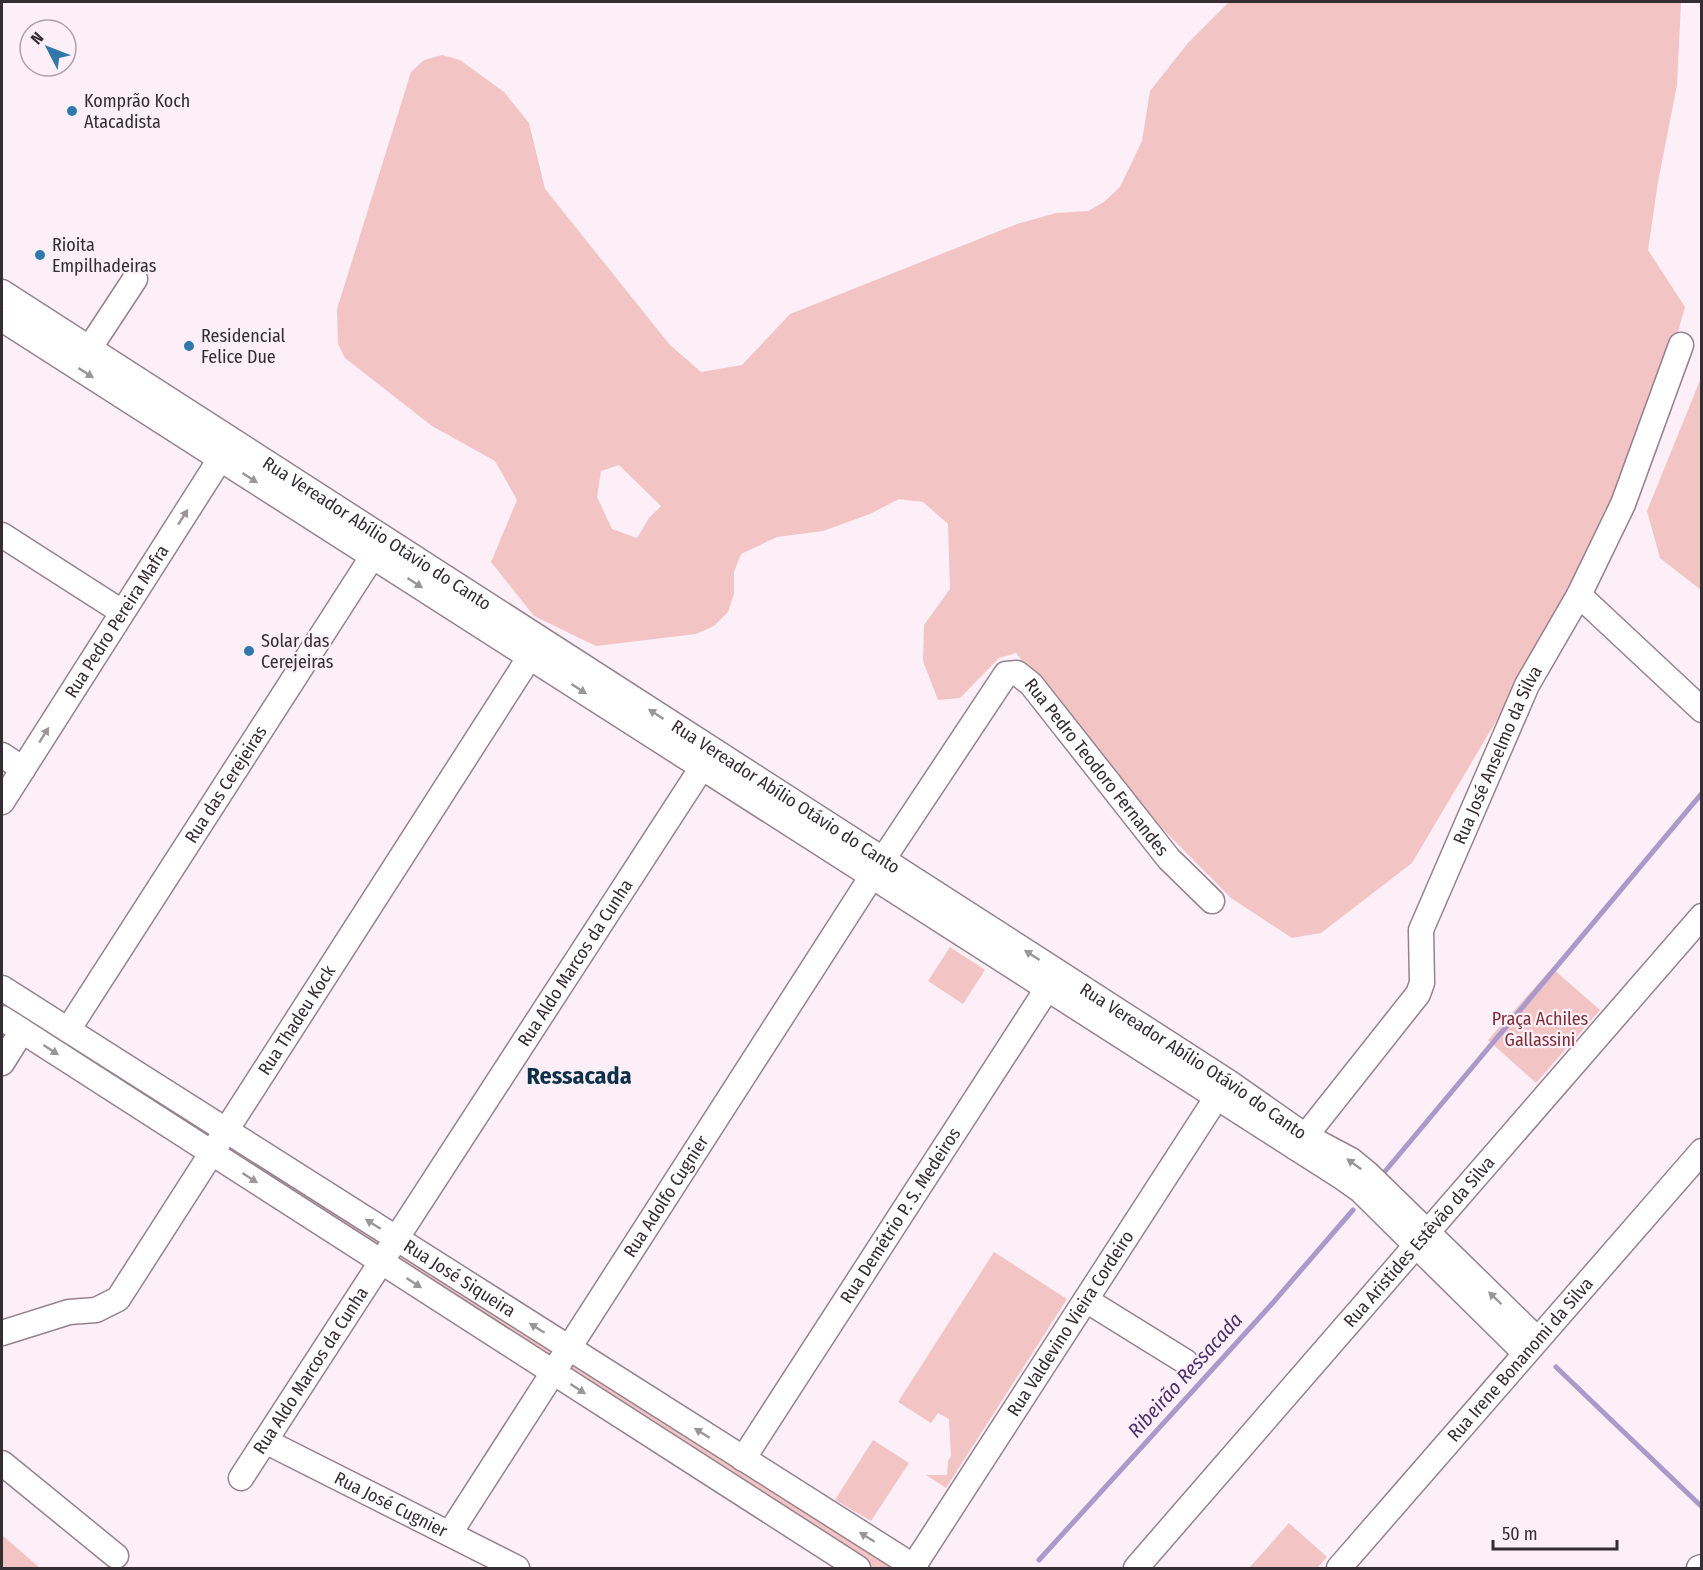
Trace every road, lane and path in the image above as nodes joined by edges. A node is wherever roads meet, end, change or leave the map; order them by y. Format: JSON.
{"nodes":[{"id":1,"x":135,"y":279,"type":"dead end"},
{"id":2,"x":2,"y":292,"type":"edge"},
{"id":3,"x":2,"y":319,"type":"edge"},
{"id":4,"x":1681,"y":345,"type":"dead end"},
{"id":5,"x":73,"y":347,"type":"junction"},
{"id":6,"x":226,"y":449,"type":"junction"},
{"id":7,"x":2,"y":535,"type":"edge"},
{"id":8,"x":378,"y":548,"type":"junction"},
{"id":9,"x":1579,"y":595,"type":"junction"},
{"id":10,"x":122,"y":612,"type":"junction"},
{"id":11,"x":536,"y":648,"type":"junction"},
{"id":12,"x":1701,"y":710,"type":"edge"},
{"id":13,"x":2,"y":755,"type":"edge"},
{"id":14,"x":708,"y":759,"type":"junction"},
{"id":15,"x":23,"y":769,"type":"junction"},
{"id":16,"x":2,"y":802,"type":"edge"},
{"id":17,"x":877,"y":868,"type":"junction"},
{"id":18,"x":1212,"y":901,"type":"dead end"},
{"id":19,"x":1701,"y":916,"type":"edge"},
{"id":20,"x":1052,"y":980,"type":"junction"},
{"id":21,"x":2,"y":988,"type":"edge"},
{"id":22,"x":2,"y":1018,"type":"edge"},
{"id":23,"x":68,"y":1030,"type":"junction"},
{"id":24,"x":22,"y":1031,"type":"junction"},
{"id":25,"x":2,"y":1063,"type":"edge"},
{"id":26,"x":1222,"y":1089,"type":"junction"},
{"id":27,"x":226,"y":1131,"type":"junction"},
{"id":28,"x":1300,"y":1142,"type":"junction"},
{"id":29,"x":1701,"y":1150,"type":"edge"},
{"id":30,"x":212,"y":1153,"type":"junction"},
{"id":31,"x":396,"y":1238,"type":"junction"},
{"id":32,"x":1421,"y":1238,"type":"junction"},
{"id":33,"x":381,"y":1262,"type":"junction"},
{"id":34,"x":1086,"y":1300,"type":"junction"},
{"id":35,"x":2,"y":1333,"type":"edge"},
{"id":36,"x":1531,"y":1346,"type":"junction"},
{"id":37,"x":569,"y":1348,"type":"junction"},
{"id":38,"x":1186,"y":1362,"type":"dead end"},
{"id":39,"x":553,"y":1373,"type":"junction"},
{"id":40,"x":265,"y":1442,"type":"junction"},
{"id":41,"x":743,"y":1459,"type":"junction"},
{"id":42,"x":2,"y":1462,"type":"edge"},
{"id":43,"x":241,"y":1478,"type":"dead end"},
{"id":44,"x":450,"y":1533,"type":"junction"},
{"id":45,"x":116,"y":1556,"type":"dead end"},
{"id":46,"x":915,"y":1568,"type":"edge"},
{"id":47,"x":517,"y":1569,"type":"edge"},
{"id":48,"x":858,"y":1569,"type":"edge"},
{"id":49,"x":1136,"y":1569,"type":"edge"},
{"id":50,"x":1339,"y":1569,"type":"edge"}],
"edges":[{"from":1,"to":5,"type":"street"},
{"from":2,"to":5,"type":"street","name":"Rua Vereador Abílio Otávio do Canto"},
{"from":3,"to":5,"type":"street","name":"Rua Vereador Abílio Otávio do Canto"},
{"from":4,"to":9,"type":"street","name":"Rua José Anselmo da Silva"},
{"from":5,"to":6,"type":"street","name":"Rua Vereador Abílio Otávio do Canto"},
{"from":6,"to":8,"type":"street","name":"Rua Vereador Abílio Otávio do Canto"},
{"from":10,"to":6,"type":"street","name":"Rua Pedro Pereira Mafra","one_way":true},
{"from":7,"to":10,"type":"street"},
{"from":8,"to":11,"type":"street","name":"Rua Vereador Abílio Otávio do Canto"},
{"from":8,"to":23,"type":"street","name":"Rua das Cerejeiras"},
{"from":9,"to":12,"type":"street"},
{"from":9,"to":28,"type":"street","name":"Rua José Anselmo da Silva"},
{"from":15,"to":10,"type":"street","name":"Rua Pedro Pereira Mafra","one_way":true},
{"from":11,"to":14,"type":"street","name":"Rua Vereador Abílio Otávio do Canto"},
{"from":11,"to":27,"type":"street","name":"Rua Thadeu Kock"},
{"from":13,"to":15,"type":"street"},
{"from":14,"to":17,"type":"street","name":"Rua Vereador Abílio Otávio do Canto"},
{"from":14,"to":31,"type":"street","name":"Rua Aldo Marcos da Cunha"},
{"from":15,"to":16,"type":"street","name":"Rua Pedro Pereira Mafra"},
{"from":17,"to":18,"type":"street","name":"Rua Pedro Teodoro Fernandes"},
{"from":17,"to":20,"type":"street","name":"Rua Vereador Abílio Otávio do Canto"},
{"from":17,"to":37,"type":"street","name":"Rua Adolfo Cugnier"},
{"from":19,"to":32,"type":"street","name":"Rua Aristides Estêvão da Silva"},
{"from":20,"to":26,"type":"street","name":"Rua Vereador Abílio Otávio do Canto"},
{"from":20,"to":41,"type":"street","name":"Rua Demétrio P. S. Medeiros"},
{"from":21,"to":23,"type":"street","name":"Rua José Siqueira"},
{"from":22,"to":24,"type":"street","name":"Rua José Siqueira"},
{"from":23,"to":27,"type":"street","name":"Rua José Siqueira"},
{"from":24,"to":25,"type":"street"},
{"from":24,"to":30,"type":"street","name":"Rua José Siqueira","one_way":true},
{"from":26,"to":28,"type":"street","name":"Rua Vereador Abílio Otávio do Canto"},
{"from":26,"to":34,"type":"street","name":"Rua Valdevino Vieira Cordeiro"},
{"from":27,"to":30,"type":"street","name":"Rua Thadeu Kock"},
{"from":31,"to":27,"type":"street","name":"Rua José Siqueira","one_way":true},
{"from":28,"to":32,"type":"street","name":"Rua Vereador Abílio Otávio do Canto"},
{"from":29,"to":36,"type":"street","name":"Rua Irene Bonanomi da Silva"},
{"from":30,"to":33,"type":"street","name":"Rua José Siqueira","one_way":true},
{"from":30,"to":35,"type":"street","name":"Rua Thadeu Kock"},
{"from":31,"to":33,"type":"street","name":"Rua Aldo Marcos da Cunha"},
{"from":37,"to":31,"type":"street","name":"Rua José Siqueira","one_way":true},
{"from":32,"to":36,"type":"street","name":"Rua Vereador Abílio Otávio do Canto"},
{"from":32,"to":49,"type":"street","name":"Rua Aristides Estêvão da Silva"},
{"from":33,"to":39,"type":"street","name":"Rua José Siqueira","one_way":true},
{"from":33,"to":40,"type":"street","name":"Rua Aldo Marcos da Cunha"},
{"from":34,"to":38,"type":"street"},
{"from":34,"to":46,"type":"street","name":"Rua Valdevino Vieira Cordeiro"},
{"from":36,"to":50,"type":"street","name":"Rua Irene Bonanomi da Silva"},
{"from":37,"to":39,"type":"street","name":"Rua Adolfo Cugnier"},
{"from":41,"to":37,"type":"street","name":"Rua José Siqueira","one_way":true},
{"from":39,"to":44,"type":"street","name":"Rua Adolfo Cugnier"},
{"from":39,"to":48,"type":"street","name":"Rua José Siqueira","one_way":true},
{"from":40,"to":43,"type":"street","name":"Rua Aldo Marcos da Cunha"},
{"from":40,"to":44,"type":"street","name":"Rua José Cugnier"},
{"from":46,"to":41,"type":"street","name":"Rua José Siqueira","one_way":true},
{"from":42,"to":45,"type":"street"},
{"from":44,"to":47,"type":"street","name":"Rua José Cugnier"}]}
